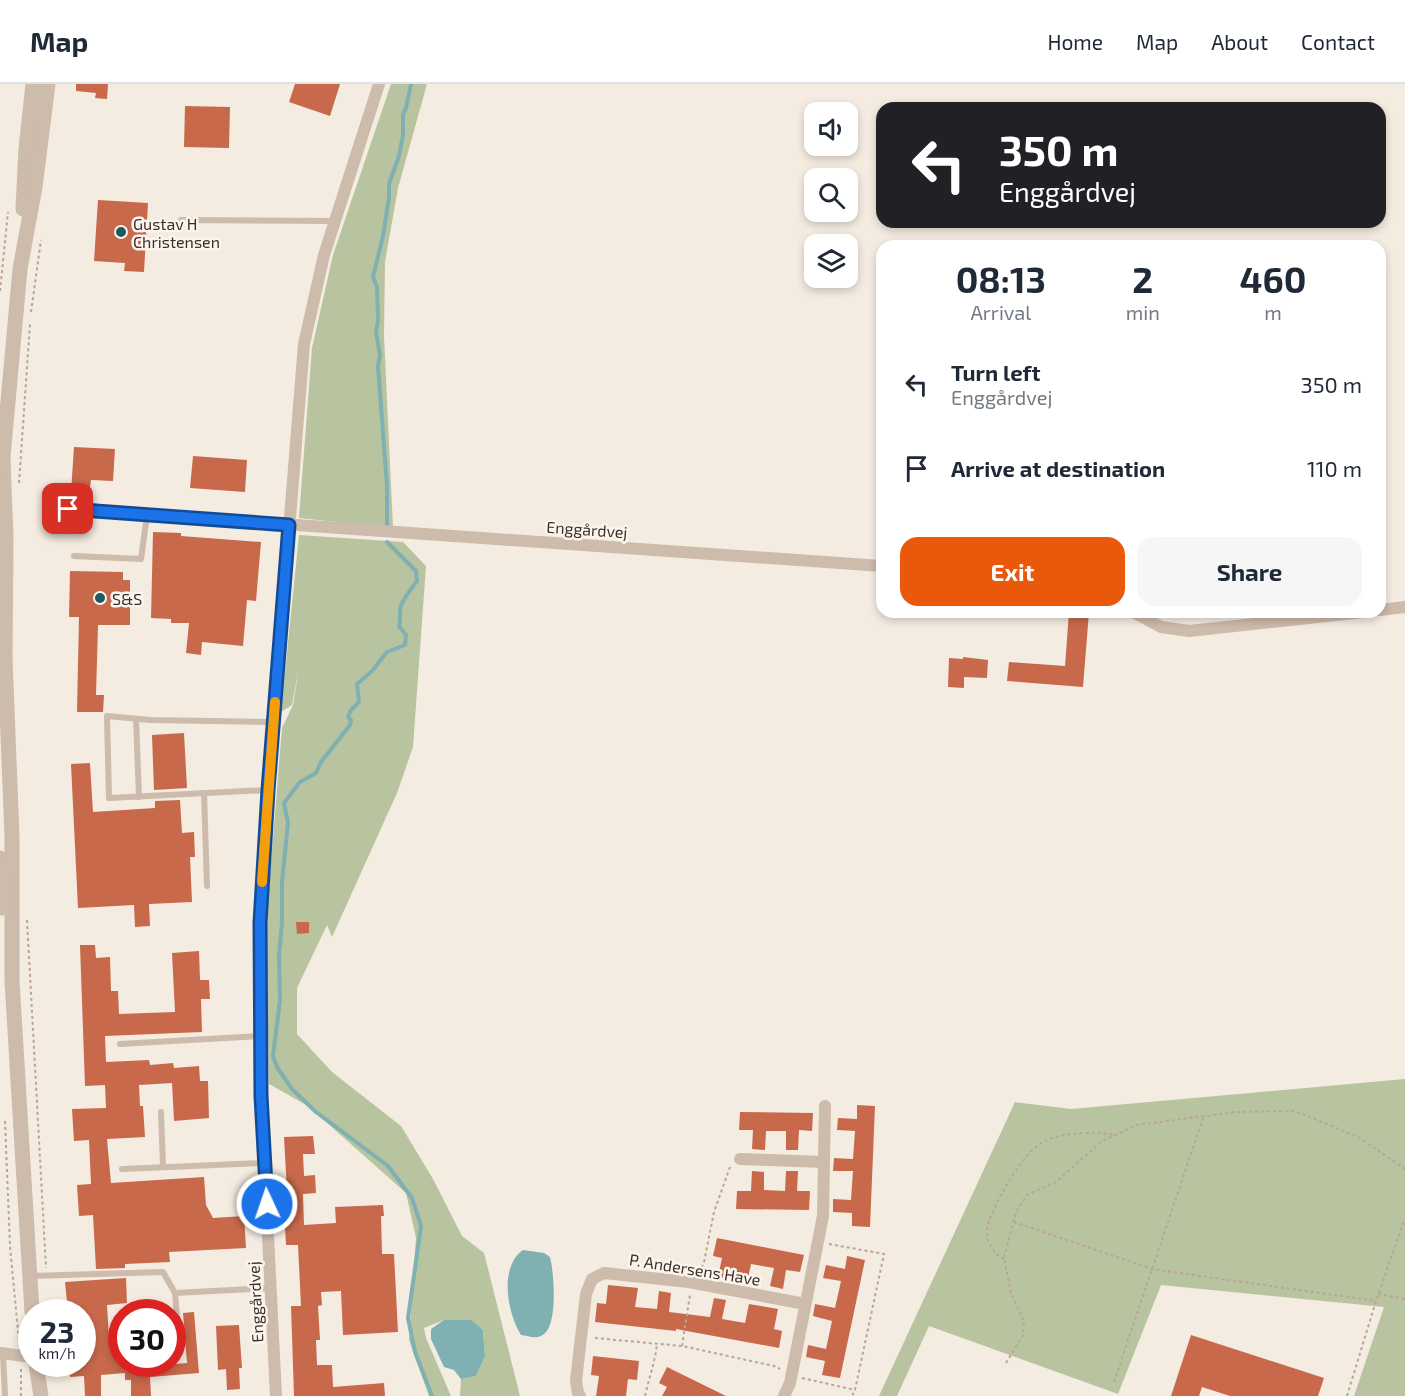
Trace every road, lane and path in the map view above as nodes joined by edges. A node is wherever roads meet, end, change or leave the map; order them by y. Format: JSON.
{"nodes":[{"id":1,"x":33,"y":84,"type":"edge"},
{"id":2,"x":48,"y":84,"type":"edge"},
{"id":3,"x":379,"y":84,"type":"edge"},
{"id":4,"x":181,"y":220,"type":"dead end"},
{"id":5,"x":335,"y":221,"type":"junction"},
{"id":6,"x":42,"y":232,"type":"dead end"},
{"id":7,"x":20,"y":269,"type":"junction"},
{"id":8,"x":3,"y":460,"type":"junction"},
{"id":9,"x":0,"y":480,"type":"edge"},
{"id":10,"x":19,"y":487,"type":"dead end"},
{"id":11,"x":68,"y":509,"type":"dead end"},
{"id":12,"x":147,"y":515,"type":"junction"},
{"id":13,"x":289,"y":525,"type":"junction"},
{"id":14,"x":74,"y":556,"type":"dead end"},
{"id":15,"x":876,"y":566,"type":"edge"},
{"id":16,"x":1405,"y":608,"type":"edge"},
{"id":17,"x":1386,"y":610,"type":"edge"},
{"id":18,"x":1144,"y":618,"type":"edge"},
{"id":19,"x":1309,"y":618,"type":"edge"},
{"id":20,"x":2,"y":658,"type":"edge"},
{"id":21,"x":3,"y":676,"type":"edge"},
{"id":22,"x":136,"y":719,"type":"junction"},
{"id":23,"x":273,"y":722,"type":"junction"},
{"id":24,"x":268,"y":790,"type":"junction"},
{"id":25,"x":204,"y":794,"type":"junction"},
{"id":26,"x":139,"y":797,"type":"junction"},
{"id":27,"x":0,"y":858,"type":"edge"},
{"id":28,"x":207,"y":886,"type":"dead end"},
{"id":29,"x":27,"y":921,"type":"dead end"},
{"id":30,"x":12,"y":981,"type":"junction"},
{"id":31,"x":261,"y":1035,"type":"junction"},
{"id":32,"x":120,"y":1044,"type":"dead end"},
{"id":33,"x":825,"y":1106,"type":"dead end"},
{"id":34,"x":161,"y":1112,"type":"dead end"},
{"id":35,"x":1204,"y":1117,"type":"junction"},
{"id":36,"x":5,"y":1119,"type":"dead end"},
{"id":37,"x":1115,"y":1135,"type":"junction"},
{"id":38,"x":740,"y":1159,"type":"joint"},
{"id":39,"x":824,"y":1162,"type":"junction"},
{"id":40,"x":265,"y":1163,"type":"junction"},
{"id":41,"x":163,"y":1167,"type":"junction"},
{"id":42,"x":122,"y":1169,"type":"dead end"},
{"id":43,"x":1405,"y":1169,"type":"edge"},
{"id":44,"x":1405,"y":1218,"type":"edge"},
{"id":45,"x":1014,"y":1222,"type":"junction"},
{"id":46,"x":819,"y":1242,"type":"junction"},
{"id":47,"x":1004,"y":1258,"type":"junction"},
{"id":48,"x":1152,"y":1269,"type":"junction"},
{"id":49,"x":30,"y":1276,"type":"junction"},
{"id":50,"x":46,"y":1277,"type":"junction"},
{"id":51,"x":692,"y":1282,"type":"junction"},
{"id":52,"x":271,"y":1288,"type":"junction"},
{"id":53,"x":175,"y":1293,"type":"junction"},
{"id":54,"x":1378,"y":1294,"type":"junction"},
{"id":55,"x":31,"y":1299,"type":"edge"},
{"id":56,"x":176,"y":1299,"type":"edge"},
{"id":57,"x":1405,"y":1299,"type":"edge"},
{"id":58,"x":18,"y":1301,"type":"edge"},
{"id":59,"x":1376,"y":1301,"type":"junction"},
{"id":60,"x":805,"y":1304,"type":"junction"},
{"id":61,"x":581,"y":1337,"type":"junction"},
{"id":62,"x":657,"y":1344,"type":"junction"},
{"id":63,"x":682,"y":1346,"type":"junction"},
{"id":64,"x":2,"y":1353,"type":"edge"},
{"id":65,"x":18,"y":1355,"type":"edge"},
{"id":66,"x":1006,"y":1363,"type":"dead end"},
{"id":67,"x":792,"y":1374,"type":"junction"},
{"id":68,"x":23,"y":1377,"type":"edge"},
{"id":69,"x":34,"y":1377,"type":"edge"},
{"id":70,"x":37,"y":1377,"type":"edge"},
{"id":71,"x":1114,"y":1382,"type":"dead end"},
{"id":72,"x":855,"y":1390,"type":"junction"},
{"id":73,"x":4,"y":1396,"type":"edge"},
{"id":74,"x":21,"y":1396,"type":"edge"},
{"id":75,"x":33,"y":1396,"type":"edge"},
{"id":76,"x":41,"y":1396,"type":"edge"},
{"id":77,"x":276,"y":1396,"type":"edge"},
{"id":78,"x":580,"y":1396,"type":"edge"},
{"id":79,"x":645,"y":1396,"type":"edge"},
{"id":80,"x":784,"y":1396,"type":"edge"},
{"id":81,"x":852,"y":1396,"type":"edge"},
{"id":82,"x":1347,"y":1396,"type":"edge"}],
"edges":[{"from":1,"to":7,"type":"street"},
{"from":2,"to":7,"type":"street"},
{"from":3,"to":5,"type":"street","name":"Enggårdvej"},
{"from":4,"to":5,"type":"lane"},
{"from":5,"to":13,"type":"street","name":"Enggårdvej"},
{"from":6,"to":10,"type":"path"},
{"from":7,"to":8,"type":"street"},
{"from":8,"to":9,"type":"street"},
{"from":8,"to":20,"type":"street"},
{"from":11,"to":12,"type":"street","name":"Enggårdvej"},
{"from":12,"to":13,"type":"street","name":"Enggårdvej"},
{"from":12,"to":14,"type":"lane"},
{"from":13,"to":15,"type":"street","name":"Enggårdvej"},
{"from":13,"to":23,"type":"street","name":"Enggårdvej"},
{"from":16,"to":17,"type":"street"},
{"from":18,"to":19,"type":"street"},
{"from":20,"to":21,"type":"street"},
{"from":21,"to":30,"type":"street"},
{"from":22,"to":23,"type":"lane"},
{"from":22,"to":26,"type":"lane"},
{"from":22,"to":26,"type":"lane"},
{"from":23,"to":24,"type":"street","name":"Enggårdvej"},
{"from":24,"to":25,"type":"lane"},
{"from":24,"to":31,"type":"street","name":"Enggårdvej"},
{"from":25,"to":26,"type":"lane"},
{"from":25,"to":28,"type":"lane"},
{"from":27,"to":30,"type":"street"},
{"from":29,"to":50,"type":"path"},
{"from":30,"to":49,"type":"street"},
{"from":31,"to":32,"type":"lane"},
{"from":31,"to":40,"type":"street","name":"Enggårdvej"},
{"from":33,"to":39,"type":"street"},
{"from":34,"to":41,"type":"lane"},
{"from":35,"to":37,"type":"path"},
{"from":35,"to":43,"type":"path"},
{"from":35,"to":48,"type":"path"},
{"from":36,"to":58,"type":"path"},
{"from":37,"to":45,"type":"path"},
{"from":37,"to":47,"type":"path"},
{"from":38,"to":39,"type":"street"},
{"from":38,"to":51,"type":"path"},
{"from":39,"to":46,"type":"street"},
{"from":40,"to":41,"type":"lane"},
{"from":40,"to":52,"type":"street","name":"Enggårdvej"},
{"from":41,"to":42,"type":"lane"},
{"from":44,"to":54,"type":"path"},
{"from":45,"to":47,"type":"path"},
{"from":45,"to":48,"type":"path"},
{"from":46,"to":60,"type":"street"},
{"from":46,"to":72,"type":"path"},
{"from":47,"to":66,"type":"path"},
{"from":48,"to":59,"type":"path"},
{"from":48,"to":71,"type":"path"},
{"from":49,"to":50,"type":"lane"},
{"from":49,"to":55,"type":"street"},
{"from":50,"to":53,"type":"lane"},
{"from":51,"to":60,"type":"street","name":"P. Andersens Have"},
{"from":51,"to":61,"type":"street","name":"P. Andersens Have"},
{"from":51,"to":63,"type":"path"},
{"from":52,"to":53,"type":"lane"},
{"from":52,"to":77,"type":"street","name":"Enggårdvej"},
{"from":53,"to":56,"type":"lane"},
{"from":54,"to":57,"type":"path"},
{"from":54,"to":59,"type":"path"},
{"from":59,"to":82,"type":"path"},
{"from":60,"to":67,"type":"street"},
{"from":61,"to":62,"type":"path"},
{"from":61,"to":78,"type":"street","name":"P. Andersens Have"},
{"from":62,"to":63,"type":"path"},
{"from":62,"to":79,"type":"path"},
{"from":63,"to":67,"type":"path"},
{"from":64,"to":65,"type":"street"},
{"from":64,"to":73,"type":"lane"},
{"from":67,"to":72,"type":"path"},
{"from":67,"to":80,"type":"street"},
{"from":68,"to":74,"type":"path"},
{"from":69,"to":75,"type":"street"},
{"from":70,"to":76,"type":"street"},
{"from":72,"to":81,"type":"path"}]}
